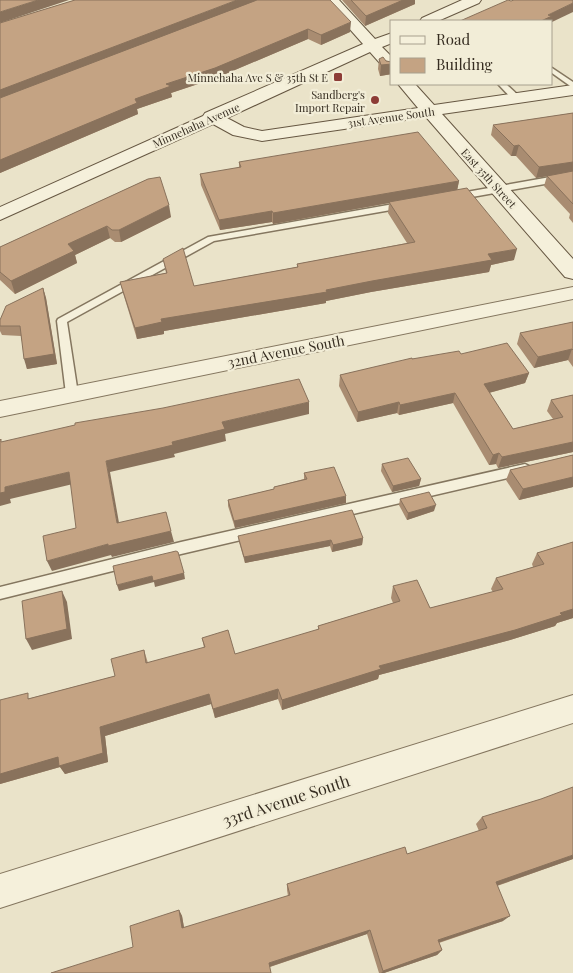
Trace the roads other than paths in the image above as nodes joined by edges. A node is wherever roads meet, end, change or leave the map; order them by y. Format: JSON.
{"nodes":[{"id":1,"x":331,"y":0,"type":"edge"},
{"id":2,"x":474,"y":0,"type":"edge"},
{"id":3,"x":429,"y":20,"type":"edge"},
{"id":4,"x":390,"y":38,"type":"edge"},
{"id":5,"x":373,"y":46,"type":"junction"},
{"id":6,"x":390,"y":66,"type":"edge"},
{"id":7,"x":553,"y":71,"type":"edge"},
{"id":8,"x":407,"y":85,"type":"edge"},
{"id":9,"x":503,"y":85,"type":"edge"},
{"id":10,"x":573,"y":86,"type":"edge"},
{"id":11,"x":573,"y":90,"type":"edge"},
{"id":12,"x":517,"y":99,"type":"junction"},
{"id":13,"x":430,"y":111,"type":"junction"},
{"id":14,"x":211,"y":117,"type":"junction"},
{"id":15,"x":573,"y":176,"type":"edge"},
{"id":16,"x":500,"y":189,"type":"junction"},
{"id":17,"x":442,"y":199,"type":"edge"},
{"id":18,"x":413,"y":204,"type":"edge"},
{"id":19,"x":0,"y":214,"type":"edge"},
{"id":20,"x":573,"y":272,"type":"edge"},
{"id":21,"x":573,"y":293,"type":"edge"},
{"id":22,"x":72,"y":394,"type":"junction"},
{"id":23,"x":0,"y":409,"type":"edge"},
{"id":24,"x":535,"y":467,"type":"edge"},
{"id":25,"x":0,"y":593,"type":"edge"},
{"id":26,"x":573,"y":709,"type":"edge"},
{"id":27,"x":0,"y":891,"type":"edge"}],
"edges":[{"from":1,"to":5,"type":"street"},
{"from":2,"to":3,"type":"street"},
{"from":4,"to":5,"type":"street","name":"Minnehaha Avenue"},
{"from":5,"to":6,"type":"street"},
{"from":5,"to":14,"type":"street","name":"Minnehaha Avenue"},
{"from":7,"to":10,"type":"lane"},
{"from":8,"to":13,"type":"street","name":"East 35th Street"},
{"from":9,"to":12,"type":"lane"},
{"from":11,"to":12,"type":"street","name":"31st Avenue South"},
{"from":12,"to":13,"type":"street","name":"31st Avenue South"},
{"from":13,"to":14,"type":"street","name":"31st Avenue South"},
{"from":13,"to":16,"type":"street","name":"East 35th Street"},
{"from":14,"to":19,"type":"street","name":"Minnehaha Avenue"},
{"from":15,"to":16,"type":"lane"},
{"from":16,"to":17,"type":"lane"},
{"from":16,"to":20,"type":"street","name":"East 35th Street"},
{"from":18,"to":22,"type":"lane"},
{"from":21,"to":22,"type":"street","name":"32nd Avenue South"},
{"from":22,"to":23,"type":"street","name":"32nd Avenue South"},
{"from":24,"to":25,"type":"lane"},
{"from":26,"to":27,"type":"street","name":"33rd Avenue South"}]}
